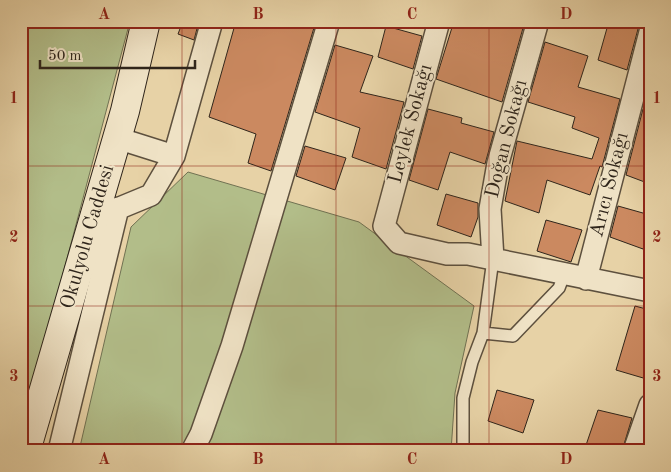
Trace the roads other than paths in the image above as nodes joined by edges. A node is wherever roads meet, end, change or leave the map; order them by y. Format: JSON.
{"nodes":[{"id":1,"x":146,"y":21,"type":"edge"},
{"id":2,"x":212,"y":21,"type":"edge"},
{"id":3,"x":329,"y":21,"type":"edge"},
{"id":4,"x":439,"y":21,"type":"edge"},
{"id":5,"x":538,"y":21,"type":"edge"},
{"id":6,"x":650,"y":32,"type":"edge"},
{"id":7,"x":117,"y":138,"type":"junction"},
{"id":8,"x":174,"y":156,"type":"junction"},
{"id":9,"x":106,"y":213,"type":"junction"},
{"id":10,"x":493,"y":259,"type":"junction"},
{"id":11,"x":564,"y":274,"type":"junction"},
{"id":12,"x":586,"y":279,"type":"junction"},
{"id":13,"x":650,"y":291,"type":"edge"},
{"id":14,"x":483,"y":333,"type":"junction"},
{"id":15,"x":650,"y":405,"type":"edge"},
{"id":16,"x":26,"y":451,"type":"edge"},
{"id":17,"x":59,"y":451,"type":"edge"},
{"id":18,"x":192,"y":451,"type":"edge"},
{"id":19,"x":463,"y":451,"type":"edge"},
{"id":20,"x":634,"y":451,"type":"edge"}],
"edges":[{"from":1,"to":7,"type":"street","name":"Okulyolu Caddesi"},
{"from":2,"to":8,"type":"street"},
{"from":3,"to":18,"type":"street"},
{"from":4,"to":10,"type":"street","name":"Leylek Sokağı"},
{"from":5,"to":10,"type":"street","name":"Doğan Sokağı"},
{"from":6,"to":12,"type":"street","name":"Arıcı Sokağı"},
{"from":7,"to":8,"type":"street"},
{"from":7,"to":9,"type":"street","name":"Okulyolu Caddesi"},
{"from":8,"to":9,"type":"street"},
{"from":9,"to":16,"type":"street","name":"Okulyolu Caddesi"},
{"from":9,"to":17,"type":"street"},
{"from":10,"to":11,"type":"street"},
{"from":10,"to":14,"type":"lane"},
{"from":11,"to":12,"type":"street"},
{"from":11,"to":14,"type":"lane"},
{"from":12,"to":13,"type":"street"},
{"from":14,"to":19,"type":"lane"},
{"from":15,"to":20,"type":"street"}]}
